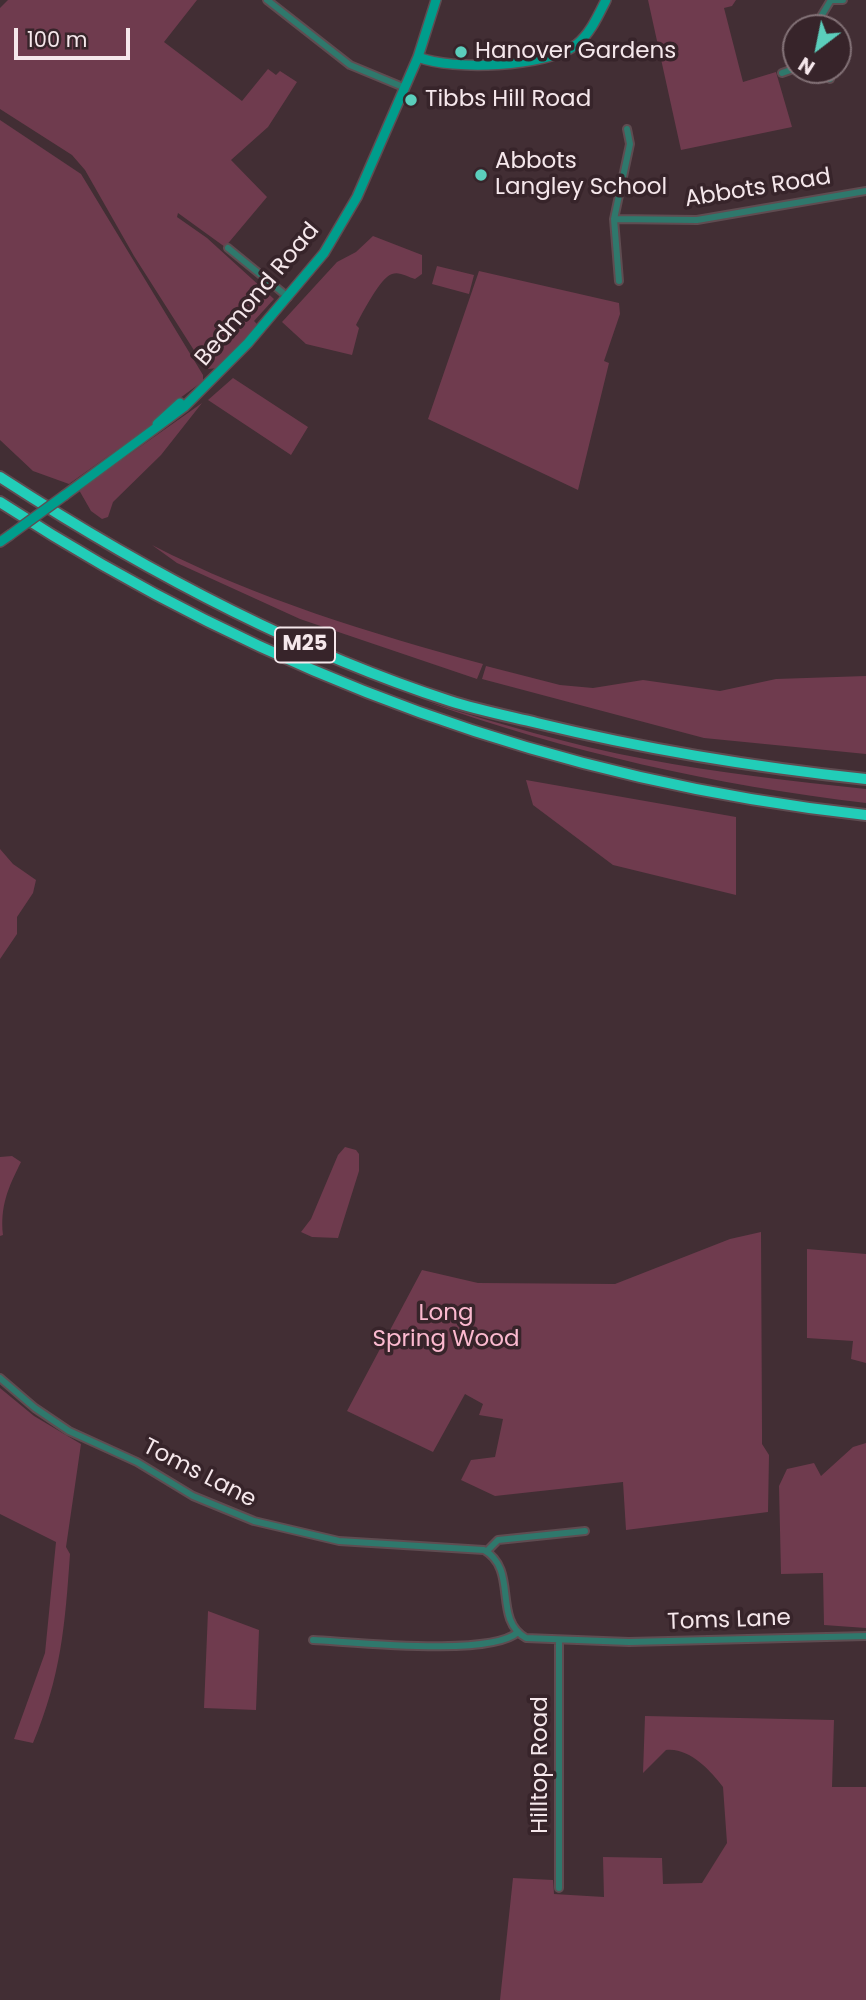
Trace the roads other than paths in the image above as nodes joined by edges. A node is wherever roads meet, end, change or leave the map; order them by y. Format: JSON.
{"nodes":[{"id":1,"x":267,"y":0,"type":"edge"},
{"id":2,"x":436,"y":0,"type":"edge"},
{"id":3,"x":606,"y":0,"type":"edge"},
{"id":4,"x":843,"y":0,"type":"edge"},
{"id":5,"x":822,"y":14,"type":"edge"},
{"id":6,"x":418,"y":57,"type":"junction"},
{"id":7,"x":403,"y":87,"type":"junction"},
{"id":8,"x":627,"y":129,"type":"dead end"},
{"id":9,"x":866,"y":191,"type":"edge"},
{"id":10,"x":614,"y":219,"type":"junction"},
{"id":11,"x":228,"y":248,"type":"dead end"},
{"id":12,"x":619,"y":281,"type":"dead end"},
{"id":13,"x":288,"y":297,"type":"junction"},
{"id":14,"x":0,"y":477,"type":"edge"},
{"id":15,"x":0,"y":502,"type":"edge"},
{"id":16,"x":0,"y":542,"type":"edge"},
{"id":17,"x":866,"y":779,"type":"edge"},
{"id":18,"x":866,"y":815,"type":"edge"},
{"id":19,"x":0,"y":1378,"type":"edge"},
{"id":20,"x":584,"y":1531,"type":"dead end"},
{"id":21,"x":487,"y":1551,"type":"junction"},
{"id":22,"x":518,"y":1632,"type":"junction"},
{"id":23,"x":866,"y":1636,"type":"edge"},
{"id":24,"x":313,"y":1640,"type":"dead end"},
{"id":25,"x":559,"y":1641,"type":"junction"},
{"id":26,"x":559,"y":1888,"type":"dead end"}],
"edges":[{"from":1,"to":7,"type":"street"},
{"from":2,"to":6,"type":"street"},
{"from":3,"to":6,"type":"street"},
{"from":4,"to":5,"type":"street"},
{"from":6,"to":7,"type":"street"},
{"from":7,"to":13,"type":"street","name":"Bedmond Road"},
{"from":8,"to":10,"type":"street"},
{"from":9,"to":10,"type":"street","name":"Abbots Road"},
{"from":10,"to":12,"type":"street"},
{"from":11,"to":13,"type":"street"},
{"from":13,"to":16,"type":"street","name":"Bedmond Road","bridge":true},
{"from":14,"to":17,"type":"highway","number":"M25"},
{"from":15,"to":18,"type":"highway","number":"M25"},
{"from":19,"to":21,"type":"street","name":"Toms Lane"},
{"from":20,"to":21,"type":"street"},
{"from":21,"to":22,"type":"street"},
{"from":22,"to":24,"type":"street"},
{"from":22,"to":25,"type":"street","name":"Toms Lane"},
{"from":23,"to":25,"type":"street","name":"Toms Lane"},
{"from":25,"to":26,"type":"street","name":"Hilltop Road"}]}
